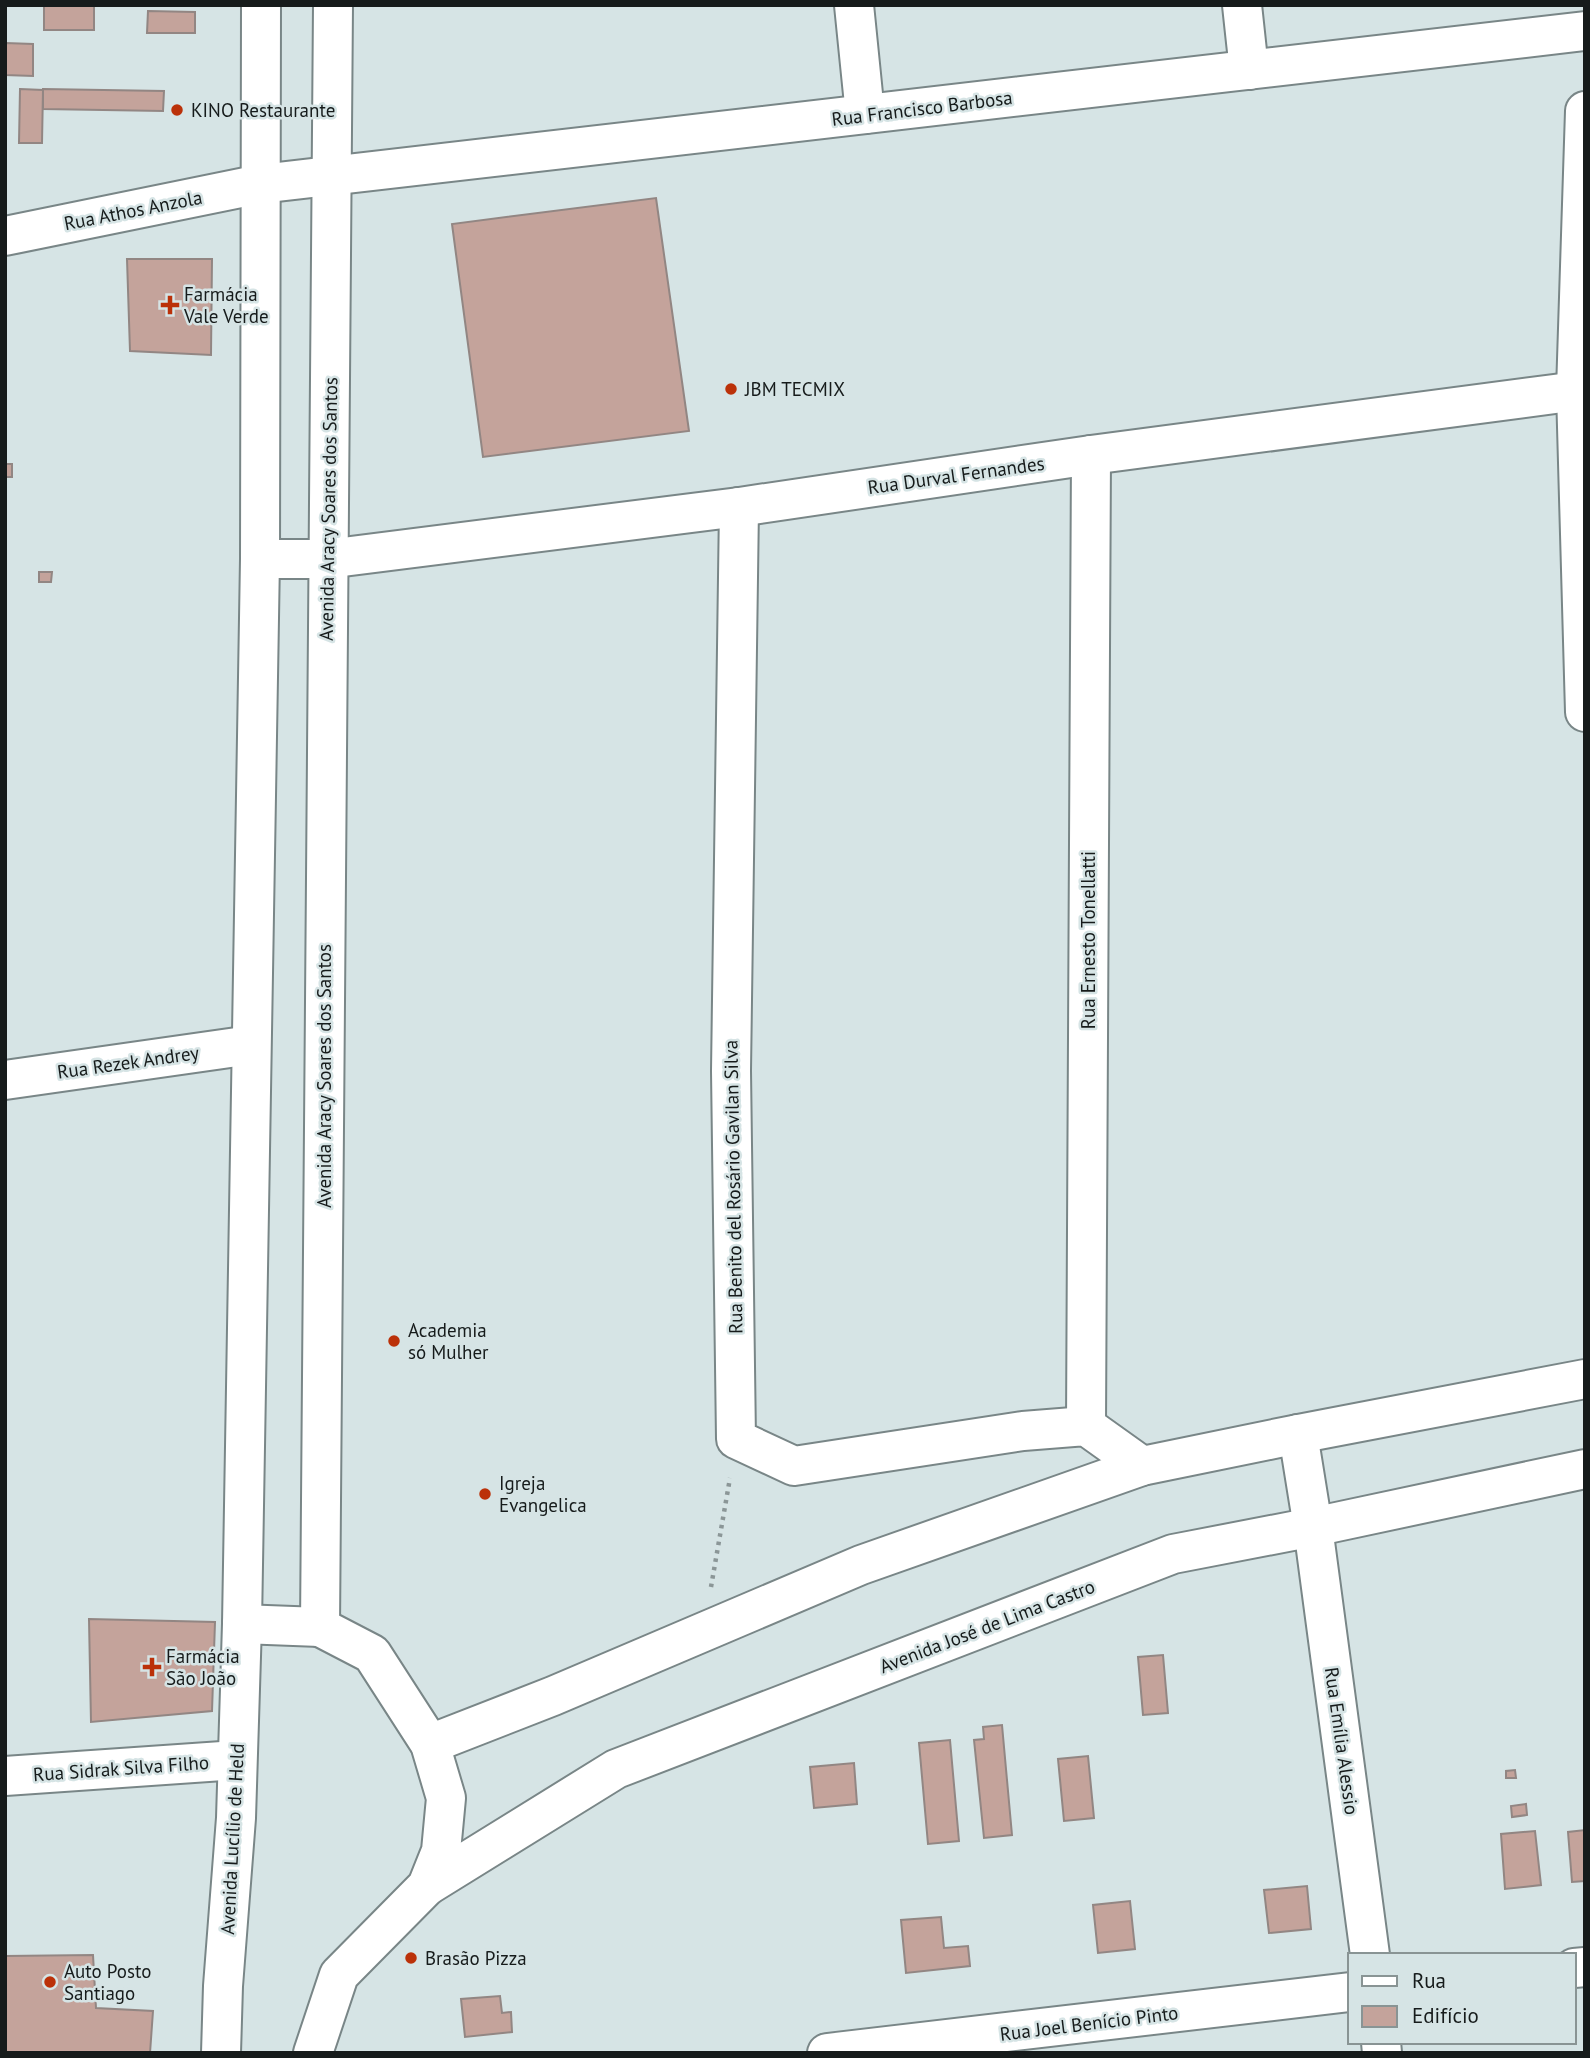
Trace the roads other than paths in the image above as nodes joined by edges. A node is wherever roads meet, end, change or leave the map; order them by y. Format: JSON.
{"nodes":[{"id":1,"x":261,"y":5,"type":"edge"},
{"id":2,"x":333,"y":5,"type":"edge"},
{"id":3,"x":854,"y":5,"type":"edge"},
{"id":4,"x":1242,"y":5,"type":"edge"},
{"id":5,"x":1585,"y":31,"type":"edge"},
{"id":6,"x":1249,"y":70,"type":"junction"},
{"id":7,"x":1585,"y":111,"type":"edge"},
{"id":8,"x":864,"y":114,"type":"junction"},
{"id":9,"x":332,"y":176,"type":"junction"},
{"id":10,"x":260,"y":184,"type":"junction"},
{"id":11,"x":5,"y":236,"type":"edge"},
{"id":12,"x":1581,"y":390,"type":"edge"},
{"id":13,"x":1091,"y":455,"type":"junction"},
{"id":14,"x":739,"y":507,"type":"junction"},
{"id":15,"x":260,"y":559,"type":"junction"},
{"id":16,"x":327,"y":559,"type":"junction"},
{"id":17,"x":1585,"y":712,"type":"edge"},
{"id":18,"x":251,"y":1045,"type":"junction"},
{"id":19,"x":5,"y":1080,"type":"edge"},
{"id":20,"x":1585,"y":1379,"type":"edge"},
{"id":21,"x":1086,"y":1426,"type":"junction"},
{"id":22,"x":1298,"y":1434,"type":"junction"},
{"id":23,"x":1142,"y":1466,"type":"junction"},
{"id":24,"x":1585,"y":1469,"type":"edge"},
{"id":25,"x":1313,"y":1527,"type":"junction"},
{"id":26,"x":242,"y":1624,"type":"junction"},
{"id":27,"x":320,"y":1627,"type":"junction"},
{"id":28,"x":430,"y":1744,"type":"junction"},
{"id":29,"x":237,"y":1760,"type":"junction"},
{"id":30,"x":5,"y":1776,"type":"edge"},
{"id":31,"x":427,"y":1886,"type":"junction"},
{"id":32,"x":1370,"y":1953,"type":"edge"},
{"id":33,"x":1348,"y":1992,"type":"edge"},
{"id":34,"x":222,"y":2053,"type":"edge"},
{"id":35,"x":313,"y":2053,"type":"edge"},
{"id":36,"x":827,"y":2053,"type":"edge"}],
"edges":[{"from":1,"to":10,"type":"street"},
{"from":2,"to":9,"type":"street","name":"Avenida Aracy Soares dos Santos"},
{"from":3,"to":8,"type":"street"},
{"from":4,"to":6,"type":"street"},
{"from":5,"to":6,"type":"street","name":"Rua Francisco Barbosa"},
{"from":6,"to":8,"type":"street","name":"Rua Francisco Barbosa"},
{"from":7,"to":12,"type":"street"},
{"from":8,"to":9,"type":"street","name":"Rua Francisco Barbosa"},
{"from":9,"to":10,"type":"street","name":"Rua Francisco Barbosa"},
{"from":9,"to":16,"type":"street","name":"Avenida Aracy Soares dos Santos"},
{"from":10,"to":11,"type":"street","name":"Rua Athos Anzola"},
{"from":10,"to":15,"type":"street"},
{"from":12,"to":13,"type":"street","name":"Rua Durval Fernandes"},
{"from":12,"to":17,"type":"street"},
{"from":13,"to":14,"type":"street","name":"Rua Durval Fernandes"},
{"from":13,"to":21,"type":"street","name":"Rua Ernesto Tonellatti"},
{"from":14,"to":16,"type":"street","name":"Rua Durval Fernandes"},
{"from":14,"to":21,"type":"street","name":"Rua Benito del Rosário Gavilan Silva"},
{"from":15,"to":16,"type":"street","name":"Rua Durval Fernandes"},
{"from":15,"to":18,"type":"street"},
{"from":16,"to":27,"type":"street","name":"Avenida Aracy Soares dos Santos"},
{"from":18,"to":19,"type":"street","name":"Rua Rezek Andrey"},
{"from":18,"to":26,"type":"street"},
{"from":20,"to":22,"type":"street"},
{"from":21,"to":23,"type":"street"},
{"from":22,"to":23,"type":"street"},
{"from":22,"to":25,"type":"street","name":"Rua Emília Alessio"},
{"from":23,"to":28,"type":"street"},
{"from":24,"to":25,"type":"street","name":"Avenida José de Lima Castro"},
{"from":25,"to":31,"type":"street","name":"Avenida José de Lima Castro"},
{"from":25,"to":32,"type":"street","name":"Rua Emília Alessio"},
{"from":26,"to":27,"type":"street"},
{"from":26,"to":29,"type":"street","name":"Avenida Lucílio de Held"},
{"from":27,"to":28,"type":"street"},
{"from":28,"to":31,"type":"street"},
{"from":29,"to":30,"type":"street","name":"Rua Sidrak Silva Filho"},
{"from":29,"to":34,"type":"street","name":"Avenida Lucílio de Held"},
{"from":31,"to":35,"type":"street"},
{"from":33,"to":36,"type":"street","name":"Rua Joel Benício Pinto"}]}
